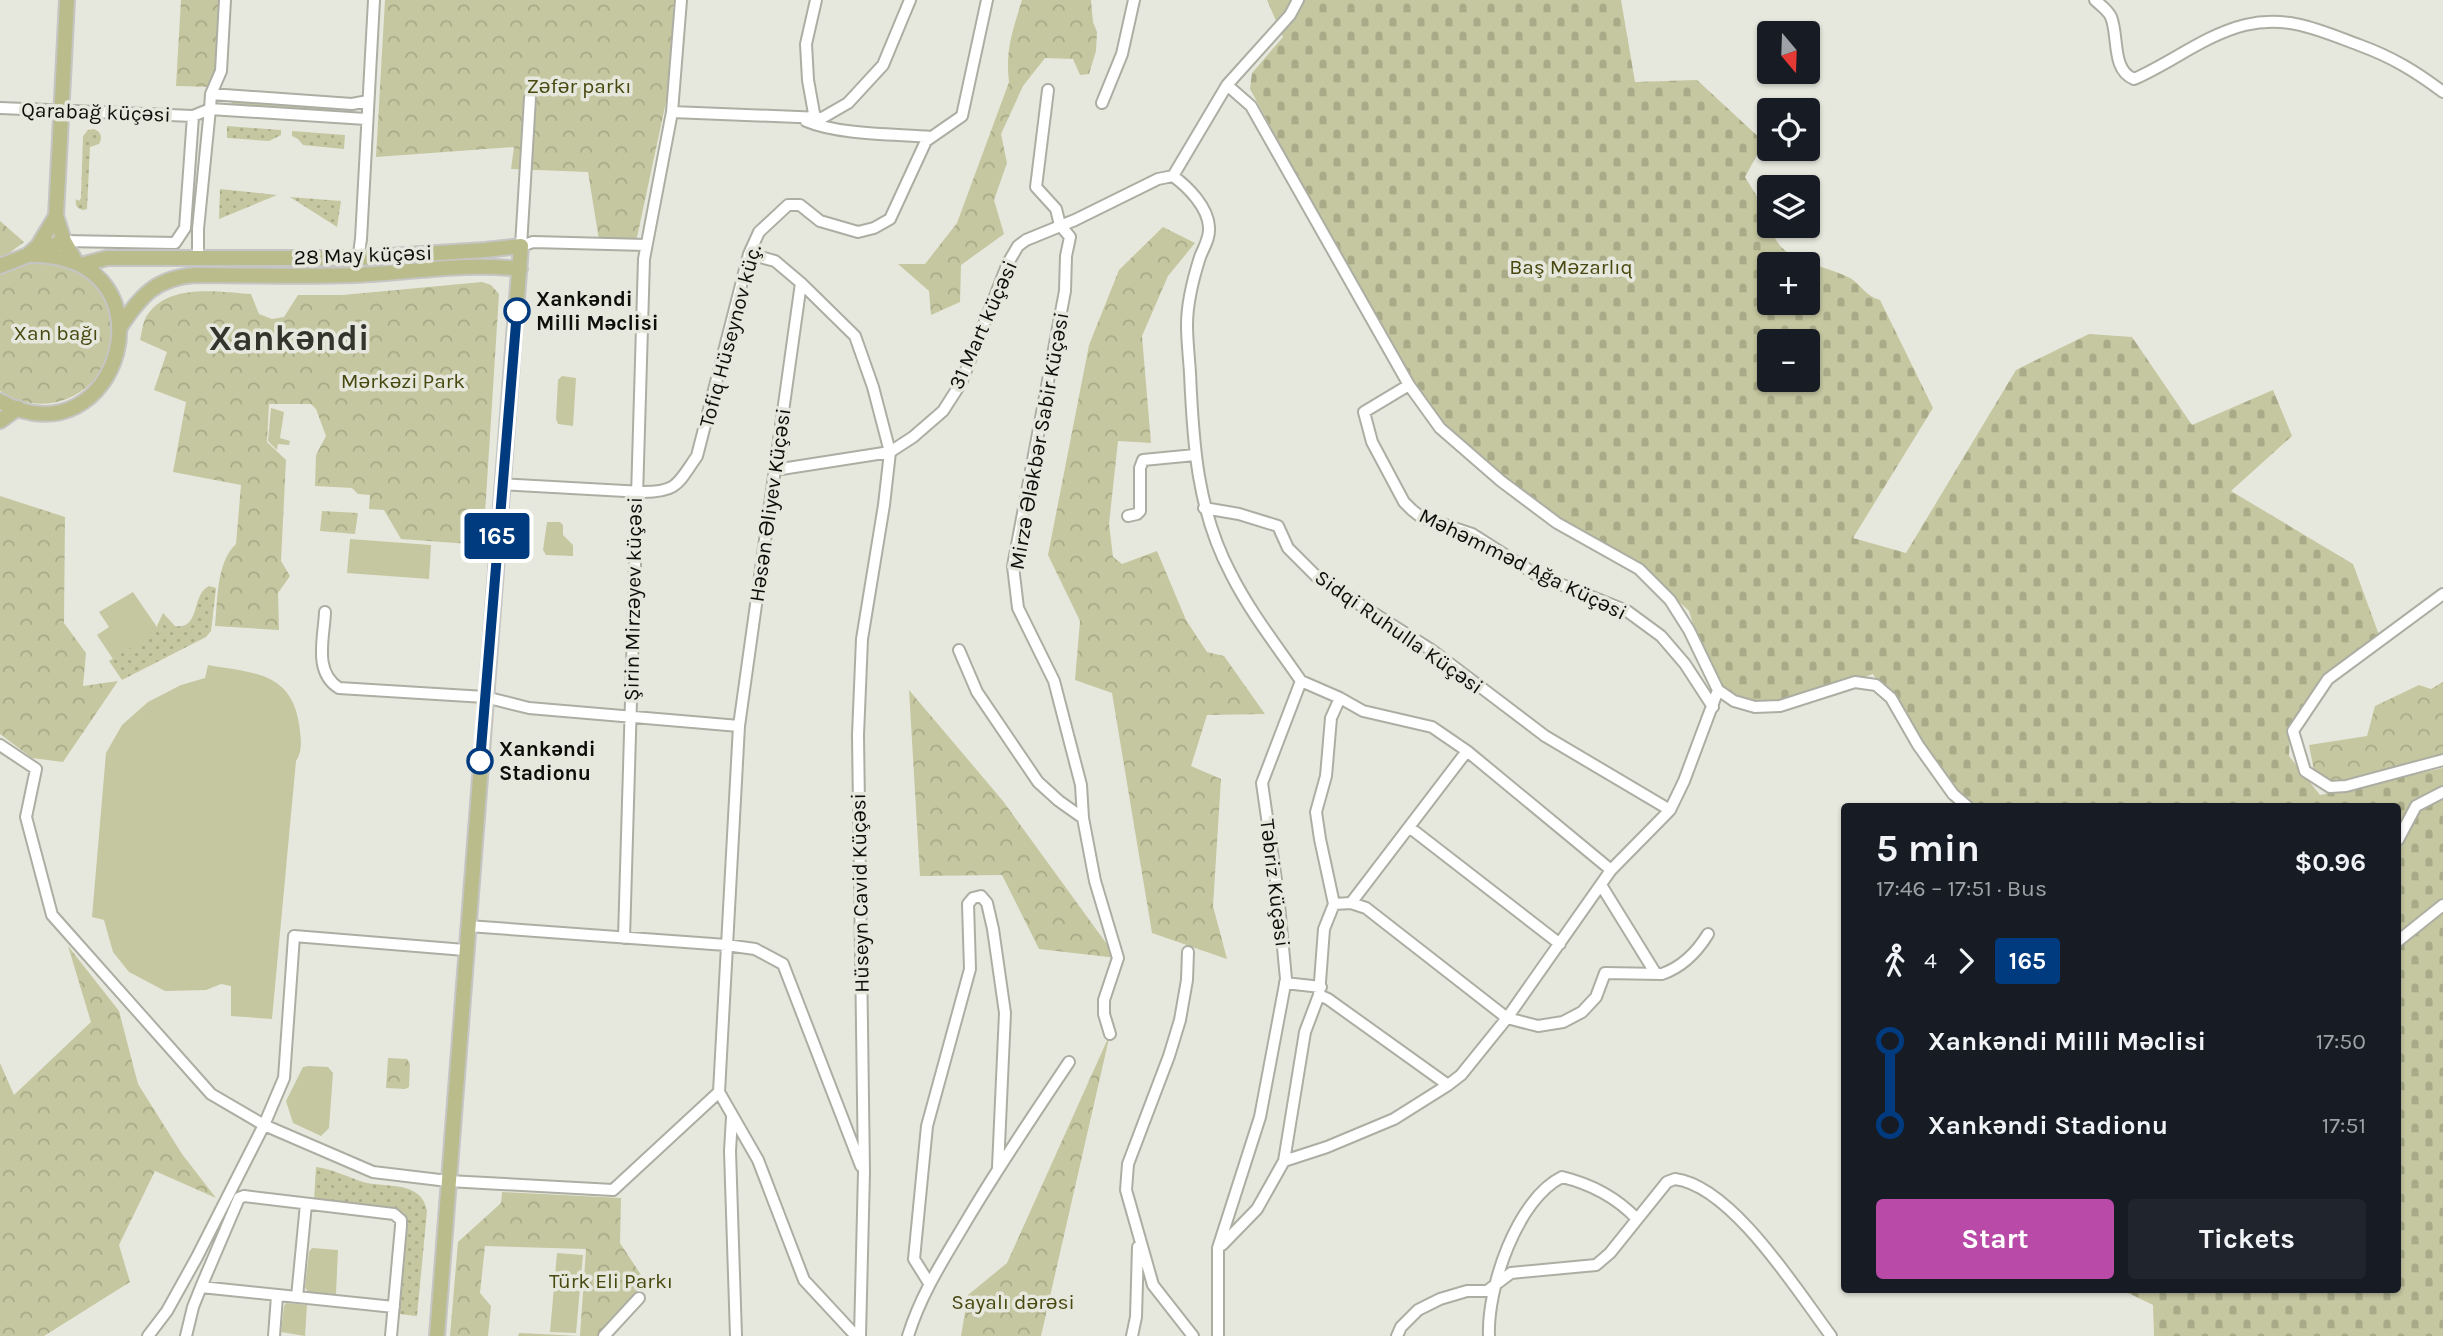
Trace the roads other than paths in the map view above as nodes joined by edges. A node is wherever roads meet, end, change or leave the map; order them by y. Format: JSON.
{"nodes":[{"id":1,"x":67,"y":0,"type":"edge"},
{"id":2,"x":225,"y":0,"type":"edge"},
{"id":3,"x":374,"y":0,"type":"edge"},
{"id":4,"x":681,"y":0,"type":"edge"},
{"id":5,"x":816,"y":0,"type":"edge"},
{"id":6,"x":910,"y":0,"type":"edge"},
{"id":7,"x":987,"y":0,"type":"edge"},
{"id":8,"x":1134,"y":0,"type":"edge"},
{"id":9,"x":1298,"y":0,"type":"edge"},
{"id":10,"x":2095,"y":0,"type":"edge"},
{"id":11,"x":1227,"y":85,"type":"junction"},
{"id":12,"x":1048,"y":90,"type":"dead end"},
{"id":13,"x":2443,"y":92,"type":"edge"},
{"id":14,"x":211,"y":94,"type":"junction"},
{"id":15,"x":530,"y":98,"type":"dead end"},
{"id":16,"x":368,"y":101,"type":"junction"},
{"id":17,"x":1101,"y":103,"type":"dead end"},
{"id":18,"x":0,"y":108,"type":"edge"},
{"id":19,"x":210,"y":109,"type":"junction"},
{"id":20,"x":61,"y":111,"type":"junction"},
{"id":21,"x":671,"y":112,"type":"junction"},
{"id":22,"x":193,"y":116,"type":"junction"},
{"id":23,"x":796,"y":117,"type":"junction"},
{"id":24,"x":815,"y":119,"type":"junction"},
{"id":25,"x":366,"y":120,"type":"junction"},
{"id":26,"x":931,"y":137,"type":"junction"},
{"id":27,"x":1173,"y":176,"type":"junction"},
{"id":28,"x":56,"y":216,"type":"junction"},
{"id":29,"x":1060,"y":225,"type":"junction"},
{"id":30,"x":64,"y":241,"type":"junction"},
{"id":31,"x":646,"y":245,"type":"junction"},
{"id":32,"x":521,"y":246,"type":"junction"},
{"id":33,"x":749,"y":254,"type":"junction"},
{"id":34,"x":31,"y":255,"type":"junction"},
{"id":35,"x":198,"y":257,"type":"junction"},
{"id":36,"x":359,"y":258,"type":"junction"},
{"id":37,"x":78,"y":263,"type":"junction"},
{"id":38,"x":0,"y":266,"type":"edge"},
{"id":39,"x":520,"y":269,"type":"junction"},
{"id":40,"x":356,"y":275,"type":"junction"},
{"id":41,"x":801,"y":283,"type":"junction"},
{"id":42,"x":120,"y":327,"type":"junction"},
{"id":43,"x":1409,"y":385,"type":"junction"},
{"id":44,"x":0,"y":401,"type":"edge"},
{"id":45,"x":18,"y":408,"type":"junction"},
{"id":46,"x":0,"y":421,"type":"edge"},
{"id":47,"x":890,"y":453,"type":"junction"},
{"id":48,"x":1195,"y":455,"type":"junction"},
{"id":49,"x":775,"y":470,"type":"junction"},
{"id":50,"x":501,"y":484,"type":"junction"},
{"id":51,"x":636,"y":492,"type":"junction"},
{"id":52,"x":1204,"y":508,"type":"junction"},
{"id":53,"x":1128,"y":516,"type":"dead end"},
{"id":54,"x":2443,"y":594,"type":"edge"},
{"id":55,"x":325,"y":612,"type":"dead end"},
{"id":56,"x":958,"y":650,"type":"dead end"},
{"id":57,"x":1301,"y":681,"type":"junction"},
{"id":58,"x":1718,"y":690,"type":"junction"},
{"id":59,"x":485,"y":697,"type":"junction"},
{"id":60,"x":1340,"y":698,"type":"junction"},
{"id":61,"x":1713,"y":707,"type":"junction"},
{"id":62,"x":631,"y":718,"type":"junction"},
{"id":63,"x":739,"y":726,"type":"junction"},
{"id":64,"x":0,"y":745,"type":"edge"},
{"id":65,"x":1467,"y":751,"type":"junction"},
{"id":66,"x":2443,"y":760,"type":"edge"},
{"id":67,"x":2443,"y":792,"type":"edge"},
{"id":68,"x":1963,"y":803,"type":"edge"},
{"id":69,"x":1670,"y":810,"type":"junction"},
{"id":70,"x":1083,"y":818,"type":"junction"},
{"id":71,"x":1409,"y":827,"type":"junction"},
{"id":72,"x":2401,"y":834,"type":"edge"},
{"id":73,"x":1611,"y":870,"type":"junction"},
{"id":74,"x":1601,"y":885,"type":"junction"},
{"id":75,"x":1351,"y":902,"type":"junction"},
{"id":76,"x":1334,"y":904,"type":"junction"},
{"id":77,"x":2443,"y":905,"type":"edge"},
{"id":78,"x":468,"y":926,"type":"junction"},
{"id":79,"x":1708,"y":934,"type":"dead end"},
{"id":80,"x":624,"y":938,"type":"junction"},
{"id":81,"x":2401,"y":939,"type":"edge"},
{"id":82,"x":1560,"y":944,"type":"junction"},
{"id":83,"x":726,"y":945,"type":"junction"},
{"id":84,"x":465,"y":950,"type":"junction"},
{"id":85,"x":1188,"y":952,"type":"dead end"},
{"id":86,"x":1656,"y":974,"type":"junction"},
{"id":87,"x":1285,"y":983,"type":"junction"},
{"id":88,"x":1320,"y":991,"type":"junction"},
{"id":89,"x":1507,"y":1018,"type":"junction"},
{"id":90,"x":1110,"y":1034,"type":"dead end"},
{"id":91,"x":1069,"y":1062,"type":"dead end"},
{"id":92,"x":1448,"y":1085,"type":"junction"},
{"id":93,"x":719,"y":1092,"type":"junction"},
{"id":94,"x":732,"y":1117,"type":"junction"},
{"id":95,"x":264,"y":1125,"type":"junction"},
{"id":96,"x":1284,"y":1161,"type":"junction"},
{"id":97,"x":998,"y":1167,"type":"junction"},
{"id":98,"x":864,"y":1172,"type":"junction"},
{"id":99,"x":448,"y":1181,"type":"junction"},
{"id":100,"x":306,"y":1204,"type":"junction"},
{"id":101,"x":1637,"y":1219,"type":"junction"},
{"id":102,"x":1139,"y":1241,"type":"junction"},
{"id":103,"x":1218,"y":1248,"type":"junction"},
{"id":104,"x":929,"y":1283,"type":"junction"},
{"id":105,"x":1495,"y":1286,"type":"junction"},
{"id":106,"x":201,"y":1287,"type":"junction"},
{"id":107,"x":277,"y":1296,"type":"junction"},
{"id":108,"x":298,"y":1297,"type":"junction"},
{"id":109,"x":639,"y":1298,"type":"dead end"},
{"id":110,"x":394,"y":1307,"type":"junction"},
{"id":111,"x":148,"y":1336,"type":"edge"},
{"id":112,"x":186,"y":1336,"type":"edge"},
{"id":113,"x":274,"y":1336,"type":"edge"},
{"id":114,"x":391,"y":1336,"type":"edge"},
{"id":115,"x":437,"y":1336,"type":"edge"},
{"id":116,"x":604,"y":1336,"type":"edge"},
{"id":117,"x":736,"y":1336,"type":"edge"},
{"id":118,"x":858,"y":1336,"type":"edge"},
{"id":119,"x":908,"y":1336,"type":"edge"},
{"id":120,"x":1132,"y":1336,"type":"edge"},
{"id":121,"x":1193,"y":1336,"type":"edge"},
{"id":122,"x":1219,"y":1336,"type":"edge"},
{"id":123,"x":1397,"y":1336,"type":"edge"},
{"id":124,"x":1489,"y":1336,"type":"edge"},
{"id":125,"x":1831,"y":1336,"type":"edge"}],
"edges":[{"from":1,"to":20,"type":"main road"},
{"from":2,"to":14,"type":"street"},
{"from":3,"to":16,"type":"street"},
{"from":4,"to":21,"type":"street"},
{"from":5,"to":24,"type":"street"},
{"from":6,"to":24,"type":"street"},
{"from":7,"to":26,"type":"street","name":"Tofiq Hüseynov küç."},
{"from":8,"to":17,"type":"street"},
{"from":9,"to":11,"type":"street"},
{"from":10,"to":13,"type":"street"},
{"from":11,"to":27,"type":"street"},
{"from":11,"to":43,"type":"street"},
{"from":12,"to":29,"type":"street","name":"Mirzə Ələkbər Sabir Küçəsi"},
{"from":14,"to":16,"type":"street"},
{"from":14,"to":19,"type":"street"},
{"from":15,"to":32,"type":"street"},
{"from":16,"to":25,"type":"street"},
{"from":18,"to":20,"type":"street","name":"Qarabağ küçəsi"},
{"from":19,"to":22,"type":"street"},
{"from":19,"to":25,"type":"street"},
{"from":19,"to":35,"type":"street"},
{"from":20,"to":22,"type":"street","name":"Qarabağ küçəsi"},
{"from":20,"to":28,"type":"main road"},
{"from":21,"to":23,"type":"street"},
{"from":21,"to":31,"type":"street"},
{"from":22,"to":30,"type":"street"},
{"from":23,"to":24,"type":"street"},
{"from":23,"to":26,"type":"street"},
{"from":25,"to":36,"type":"street"},
{"from":26,"to":33,"type":"street","name":"Tofiq Hüseynov küç."},
{"from":27,"to":29,"type":"street","name":"31 Mart küçəsi"},
{"from":27,"to":48,"type":"street"},
{"from":28,"to":30,"type":"main road"},
{"from":28,"to":34,"type":"main road"},
{"from":29,"to":47,"type":"street","name":"31 Mart küçəsi"},
{"from":29,"to":70,"type":"street","name":"Mirzə Ələkbər Sabir Küçəsi"},
{"from":30,"to":34,"type":"main road"},
{"from":30,"to":37,"type":"main road"},
{"from":31,"to":32,"type":"street","name":"28 May küçəsi"},
{"from":31,"to":51,"type":"street","name":"Şirin Mirzəyev küçəsi"},
{"from":32,"to":36,"type":"main road","name":"28 May küçəsi"},
{"from":32,"to":39,"type":"main road"},
{"from":33,"to":41,"type":"street"},
{"from":33,"to":51,"type":"street","name":"Tofiq Hüseynov küç."},
{"from":34,"to":37,"type":"main road"},
{"from":34,"to":38,"type":"main road"},
{"from":35,"to":36,"type":"main road","name":"28 May küçəsi"},
{"from":35,"to":37,"type":"main road","name":"28 May küçəsi"},
{"from":36,"to":40,"type":"street"},
{"from":37,"to":42,"type":"main road"},
{"from":39,"to":40,"type":"main road","name":"28 May küçəsi"},
{"from":39,"to":50,"type":"main road"},
{"from":40,"to":42,"type":"main road","name":"28 May küçəsi"},
{"from":41,"to":47,"type":"street"},
{"from":41,"to":49,"type":"street","name":"Həsən Əliyev Küçəsi"},
{"from":42,"to":45,"type":"main road"},
{"from":43,"to":58,"type":"street"},
{"from":43,"to":61,"type":"street","name":"Məhəmməd Ağa Küçəsi"},
{"from":44,"to":45,"type":"main road"},
{"from":45,"to":46,"type":"main road"},
{"from":47,"to":49,"type":"street","name":"31 Mart küçəsi"},
{"from":47,"to":98,"type":"street","name":"Hüseyn Cavid Küçəsi"},
{"from":48,"to":52,"type":"street"},
{"from":48,"to":53,"type":"street"},
{"from":49,"to":63,"type":"street","name":"Həsən Əliyev Küçəsi"},
{"from":50,"to":51,"type":"street"},
{"from":50,"to":59,"type":"main road"},
{"from":51,"to":62,"type":"street","name":"Şirin Mirzəyev küçəsi"},
{"from":52,"to":57,"type":"street"},
{"from":52,"to":69,"type":"street","name":"Sidqi Ruhulla Küçəsi"},
{"from":54,"to":66,"type":"street"},
{"from":55,"to":59,"type":"street"},
{"from":56,"to":70,"type":"street"},
{"from":57,"to":60,"type":"street"},
{"from":57,"to":87,"type":"street","name":"Təbriz Küçəsi"},
{"from":58,"to":61,"type":"street"},
{"from":58,"to":68,"type":"street"},
{"from":59,"to":62,"type":"street"},
{"from":59,"to":78,"type":"main road"},
{"from":60,"to":65,"type":"street"},
{"from":60,"to":76,"type":"street"},
{"from":61,"to":69,"type":"street"},
{"from":62,"to":63,"type":"street"},
{"from":62,"to":80,"type":"street","name":"Şirin Mirzəyev küçəsi"},
{"from":63,"to":83,"type":"street","name":"Həsən Əliyev Küçəsi"},
{"from":64,"to":95,"type":"street"},
{"from":65,"to":71,"type":"street"},
{"from":65,"to":73,"type":"street"},
{"from":67,"to":72,"type":"street"},
{"from":69,"to":73,"type":"street"},
{"from":70,"to":90,"type":"street","name":"Mirzə Ələkbər Sabir Küçəsi"},
{"from":71,"to":75,"type":"street"},
{"from":71,"to":82,"type":"street"},
{"from":73,"to":74,"type":"street"},
{"from":74,"to":82,"type":"street"},
{"from":74,"to":86,"type":"street"},
{"from":75,"to":76,"type":"street"},
{"from":75,"to":89,"type":"street"},
{"from":76,"to":88,"type":"street"},
{"from":77,"to":81,"type":"street"},
{"from":78,"to":80,"type":"street"},
{"from":78,"to":84,"type":"main road"},
{"from":79,"to":86,"type":"street"},
{"from":80,"to":83,"type":"street"},
{"from":82,"to":89,"type":"street"},
{"from":83,"to":93,"type":"street","name":"Həsən Əliyev Küçəsi"},
{"from":83,"to":98,"type":"street"},
{"from":84,"to":95,"type":"street"},
{"from":84,"to":99,"type":"main road"},
{"from":85,"to":102,"type":"street"},
{"from":86,"to":89,"type":"street"},
{"from":87,"to":88,"type":"street"},
{"from":87,"to":103,"type":"street","name":"Təbriz Küçəsi"},
{"from":88,"to":92,"type":"street"},
{"from":88,"to":96,"type":"street"},
{"from":89,"to":92,"type":"street"},
{"from":91,"to":97,"type":"street"},
{"from":92,"to":96,"type":"street"},
{"from":93,"to":94,"type":"street"},
{"from":93,"to":99,"type":"street"},
{"from":94,"to":117,"type":"street"},
{"from":94,"to":118,"type":"street"},
{"from":95,"to":99,"type":"street"},
{"from":95,"to":111,"type":"street"},
{"from":96,"to":103,"type":"street"},
{"from":97,"to":104,"type":"street"},
{"from":97,"to":104,"type":"street"},
{"from":98,"to":118,"type":"street","name":"Hüseyn Cavid Küçəsi"},
{"from":99,"to":115,"type":"main road"},
{"from":100,"to":106,"type":"street"},
{"from":100,"to":108,"type":"street"},
{"from":100,"to":110,"type":"street"},
{"from":101,"to":105,"type":"street"},
{"from":101,"to":105,"type":"street"},
{"from":101,"to":125,"type":"street"},
{"from":102,"to":120,"type":"street"},
{"from":102,"to":121,"type":"street"},
{"from":103,"to":122,"type":"street","name":"Təbriz Küçəsi"},
{"from":104,"to":119,"type":"street"},
{"from":105,"to":123,"type":"street"},
{"from":105,"to":124,"type":"street"},
{"from":106,"to":107,"type":"street"},
{"from":106,"to":112,"type":"street"},
{"from":107,"to":108,"type":"street"},
{"from":107,"to":113,"type":"street"},
{"from":108,"to":110,"type":"street"},
{"from":109,"to":116,"type":"street"},
{"from":110,"to":114,"type":"street"}]}
